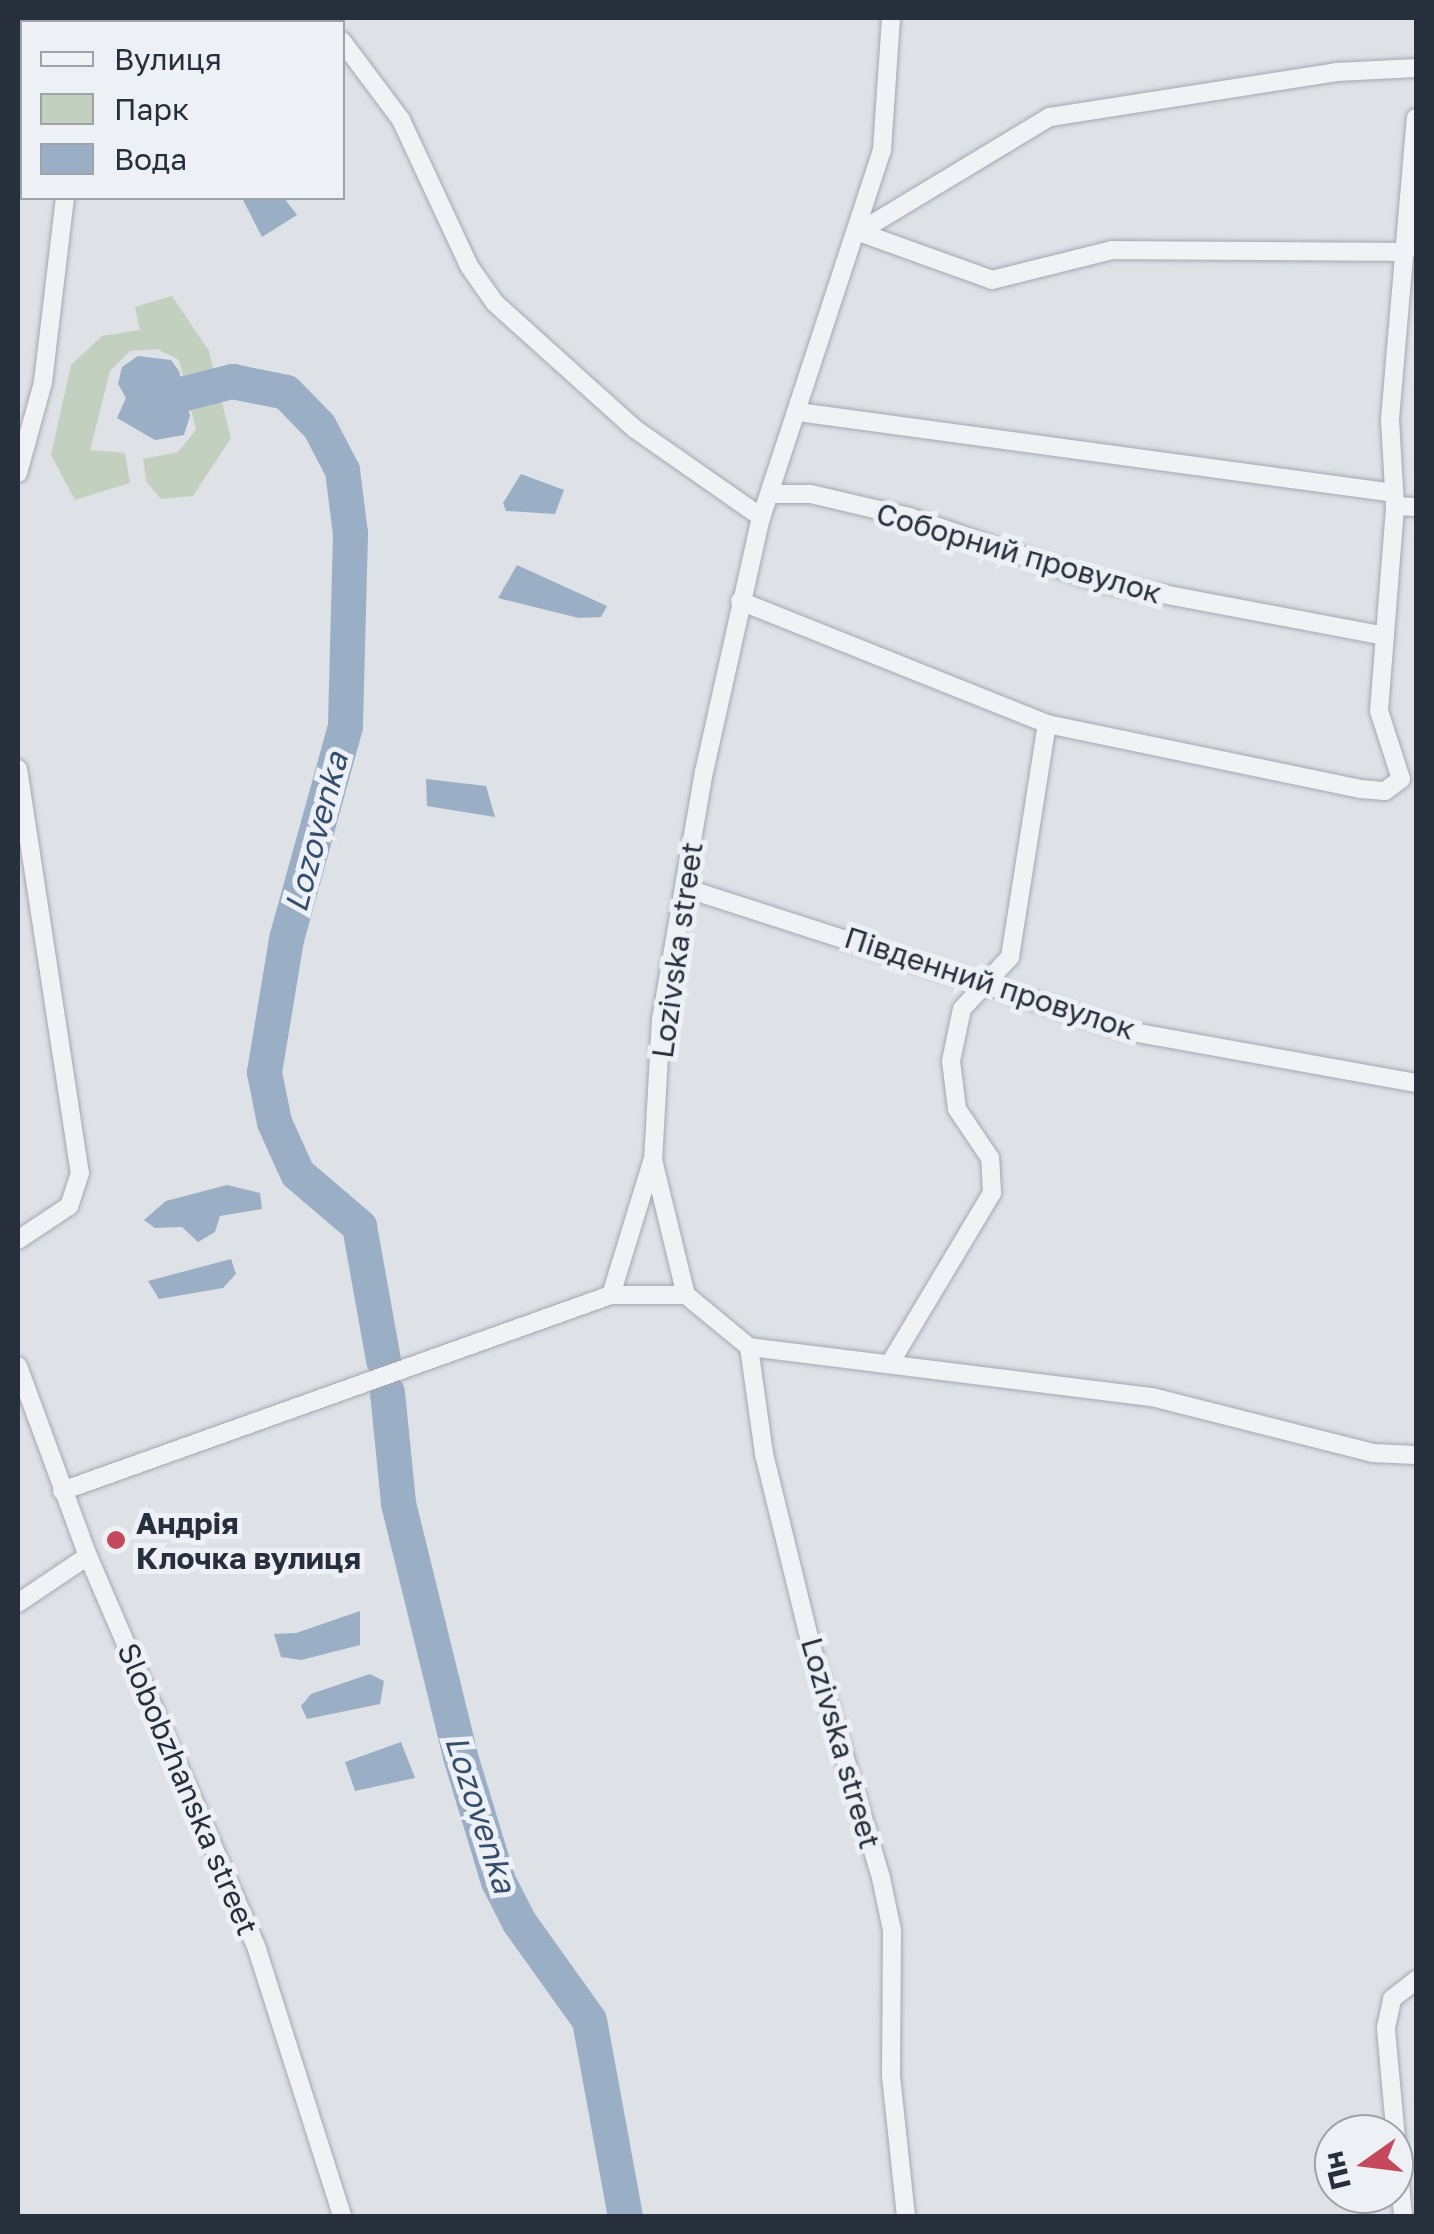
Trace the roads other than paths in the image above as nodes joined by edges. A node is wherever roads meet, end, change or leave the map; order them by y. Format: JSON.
{"nodes":[{"id":1,"x":891,"y":18,"type":"edge"},
{"id":2,"x":345,"y":45,"type":"edge"},
{"id":3,"x":1416,"y":68,"type":"edge"},
{"id":4,"x":1416,"y":118,"type":"edge"},
{"id":5,"x":65,"y":200,"type":"edge"},
{"id":6,"x":859,"y":232,"type":"junction"},
{"id":7,"x":1409,"y":258,"type":"edge"},
{"id":8,"x":798,"y":412,"type":"junction"},
{"id":9,"x":18,"y":473,"type":"edge"},
{"id":10,"x":772,"y":494,"type":"junction"},
{"id":11,"x":1395,"y":499,"type":"junction"},
{"id":12,"x":1416,"y":507,"type":"edge"},
{"id":13,"x":760,"y":518,"type":"junction"},
{"id":14,"x":740,"y":601,"type":"junction"},
{"id":15,"x":1385,"y":636,"type":"junction"},
{"id":16,"x":1047,"y":724,"type":"junction"},
{"id":17,"x":18,"y":769,"type":"edge"},
{"id":18,"x":1409,"y":784,"type":"edge"},
{"id":19,"x":685,"y":888,"type":"junction"},
{"id":20,"x":987,"y":981,"type":"junction"},
{"id":21,"x":1416,"y":1084,"type":"edge"},
{"id":22,"x":653,"y":1160,"type":"junction"},
{"id":23,"x":18,"y":1240,"type":"edge"},
{"id":24,"x":686,"y":1295,"type":"junction"},
{"id":25,"x":611,"y":1296,"type":"junction"},
{"id":26,"x":749,"y":1347,"type":"junction"},
{"id":27,"x":892,"y":1360,"type":"junction"},
{"id":28,"x":18,"y":1366,"type":"edge"},
{"id":29,"x":1416,"y":1455,"type":"edge"},
{"id":30,"x":62,"y":1491,"type":"junction"},
{"id":31,"x":88,"y":1556,"type":"junction"},
{"id":32,"x":18,"y":1603,"type":"edge"},
{"id":33,"x":1416,"y":1980,"type":"edge"},
{"id":34,"x":342,"y":2216,"type":"edge"},
{"id":35,"x":906,"y":2216,"type":"edge"},
{"id":36,"x":1403,"y":2216,"type":"edge"}],
"edges":[{"from":1,"to":6,"type":"street","name":"Lozivska street"},
{"from":2,"to":13,"type":"street"},
{"from":3,"to":6,"type":"street"},
{"from":4,"to":7,"type":"street"},
{"from":5,"to":9,"type":"street"},
{"from":6,"to":7,"type":"street"},
{"from":6,"to":8,"type":"street","name":"Lozivska street"},
{"from":7,"to":11,"type":"street"},
{"from":8,"to":10,"type":"street","name":"Lozivska street"},
{"from":8,"to":11,"type":"street"},
{"from":10,"to":13,"type":"street","name":"Lozivska street"},
{"from":10,"to":15,"type":"street","name":"Соборний провулок"},
{"from":11,"to":12,"type":"street"},
{"from":11,"to":15,"type":"street"},
{"from":13,"to":14,"type":"street","name":"Lozivska street"},
{"from":14,"to":16,"type":"street"},
{"from":14,"to":19,"type":"street","name":"Lozivska street"},
{"from":15,"to":18,"type":"street"},
{"from":16,"to":18,"type":"street"},
{"from":16,"to":20,"type":"street"},
{"from":17,"to":23,"type":"street"},
{"from":19,"to":20,"type":"street","name":"Південний провулок"},
{"from":19,"to":22,"type":"street","name":"Lozivska street"},
{"from":20,"to":21,"type":"street","name":"Південний провулок"},
{"from":20,"to":27,"type":"street"},
{"from":22,"to":24,"type":"street","name":"Lozivska street"},
{"from":22,"to":25,"type":"street"},
{"from":24,"to":25,"type":"street"},
{"from":24,"to":26,"type":"street"},
{"from":25,"to":30,"type":"street"},
{"from":26,"to":27,"type":"street"},
{"from":26,"to":35,"type":"street","name":"Lozivska street"},
{"from":27,"to":29,"type":"street"},
{"from":28,"to":30,"type":"street","name":"Slobobzhanska street"},
{"from":30,"to":31,"type":"street","name":"Slobobzhanska street"},
{"from":31,"to":32,"type":"street"},
{"from":31,"to":34,"type":"street","name":"Slobobzhanska street"},
{"from":33,"to":36,"type":"street"}]}
